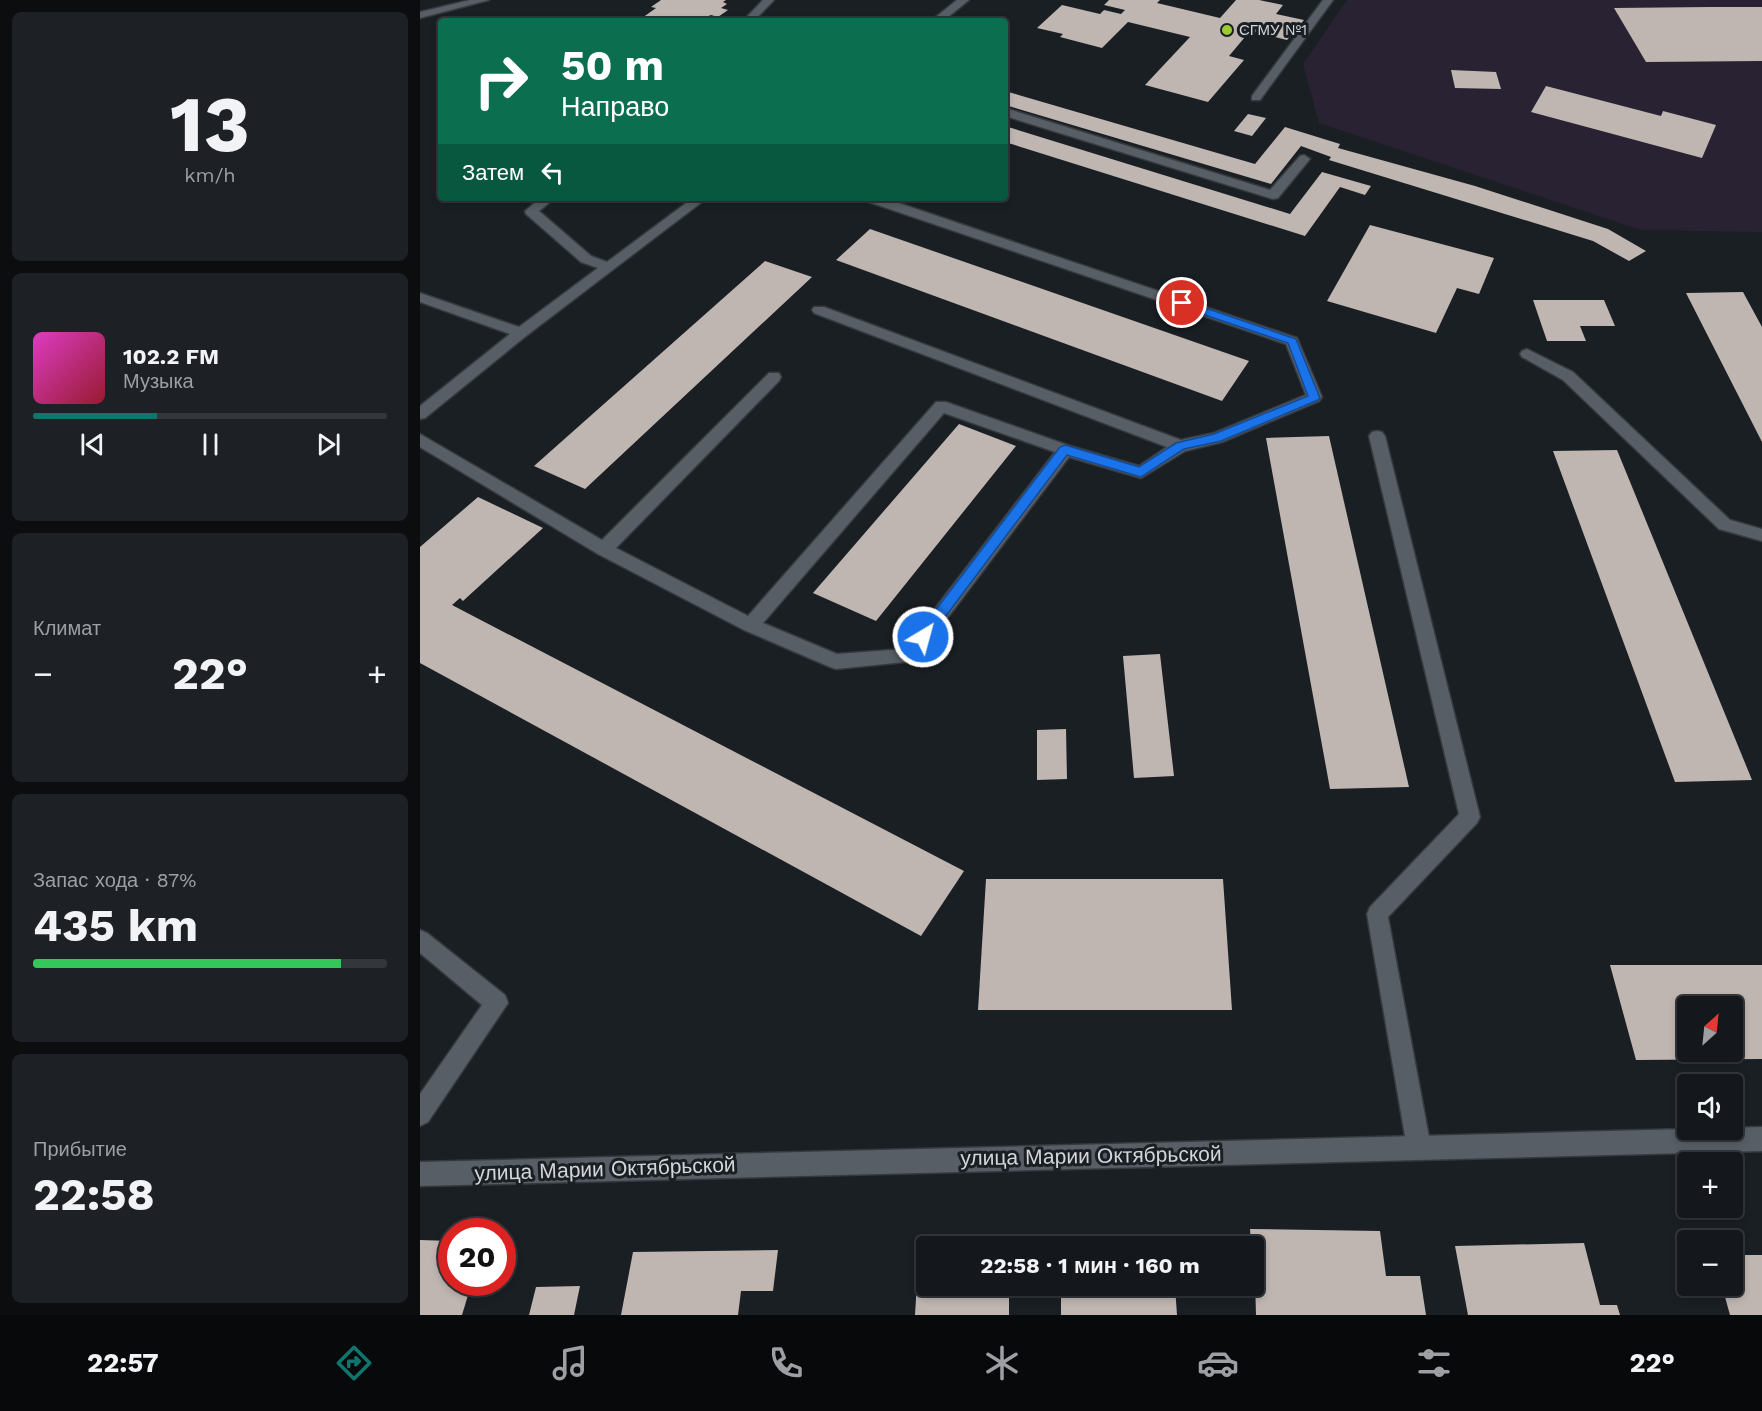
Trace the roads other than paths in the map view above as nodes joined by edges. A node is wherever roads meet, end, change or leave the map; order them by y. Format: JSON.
{"nodes":[{"id":1,"x":484,"y":0,"type":"edge"},
{"id":2,"x":769,"y":0,"type":"edge"},
{"id":3,"x":964,"y":0,"type":"edge"},
{"id":4,"x":1328,"y":0,"type":"edge"},
{"id":5,"x":420,"y":15,"type":"edge"},
{"id":6,"x":751,"y":18,"type":"edge"},
{"id":7,"x":940,"y":18,"type":"edge"},
{"id":8,"x":1256,"y":98,"type":"dead end"},
{"id":9,"x":1008,"y":113,"type":"edge"},
{"id":10,"x":1304,"y":159,"type":"dead end"},
{"id":11,"x":545,"y":201,"type":"edge"},
{"id":12,"x":697,"y":201,"type":"edge"},
{"id":13,"x":881,"y":201,"type":"edge"},
{"id":14,"x":609,"y":267,"type":"junction"},
{"id":15,"x":420,"y":297,"type":"edge"},
{"id":16,"x":819,"y":310,"type":"dead end"},
{"id":17,"x":521,"y":333,"type":"junction"},
{"id":18,"x":1527,"y":354,"type":"dead end"},
{"id":19,"x":774,"y":377,"type":"dead end"},
{"id":20,"x":420,"y":414,"type":"edge"},
{"id":21,"x":1377,"y":436,"type":"dead end"},
{"id":22,"x":420,"y":440,"type":"edge"},
{"id":23,"x":1180,"y":446,"type":"junction"},
{"id":24,"x":1065,"y":450,"type":"junction"},
{"id":25,"x":1762,"y":535,"type":"edge"},
{"id":26,"x":604,"y":549,"type":"junction"},
{"id":27,"x":750,"y":625,"type":"junction"},
{"id":28,"x":420,"y":940,"type":"edge"},
{"id":29,"x":420,"y":1114,"type":"edge"},
{"id":30,"x":1762,"y":1139,"type":"edge"},
{"id":31,"x":1419,"y":1148,"type":"junction"},
{"id":32,"x":420,"y":1174,"type":"edge"}],
"edges":[{"from":1,"to":5,"type":"street"},
{"from":2,"to":6,"type":"street"},
{"from":3,"to":7,"type":"street"},
{"from":4,"to":8,"type":"street"},
{"from":9,"to":10,"type":"street"},
{"from":11,"to":14,"type":"street"},
{"from":12,"to":14,"type":"street"},
{"from":13,"to":23,"type":"street"},
{"from":14,"to":17,"type":"street"},
{"from":15,"to":17,"type":"street"},
{"from":16,"to":23,"type":"street"},
{"from":17,"to":20,"type":"street"},
{"from":18,"to":25,"type":"street"},
{"from":19,"to":26,"type":"street"},
{"from":21,"to":31,"type":"street"},
{"from":22,"to":26,"type":"street"},
{"from":23,"to":24,"type":"street"},
{"from":24,"to":27,"type":"street"},
{"from":24,"to":27,"type":"street"},
{"from":26,"to":27,"type":"street"},
{"from":28,"to":29,"type":"street"},
{"from":30,"to":31,"type":"street","name":"улица Марии Октябрьской"},
{"from":31,"to":32,"type":"street","name":"улица Марии Октябрьской"}]}
